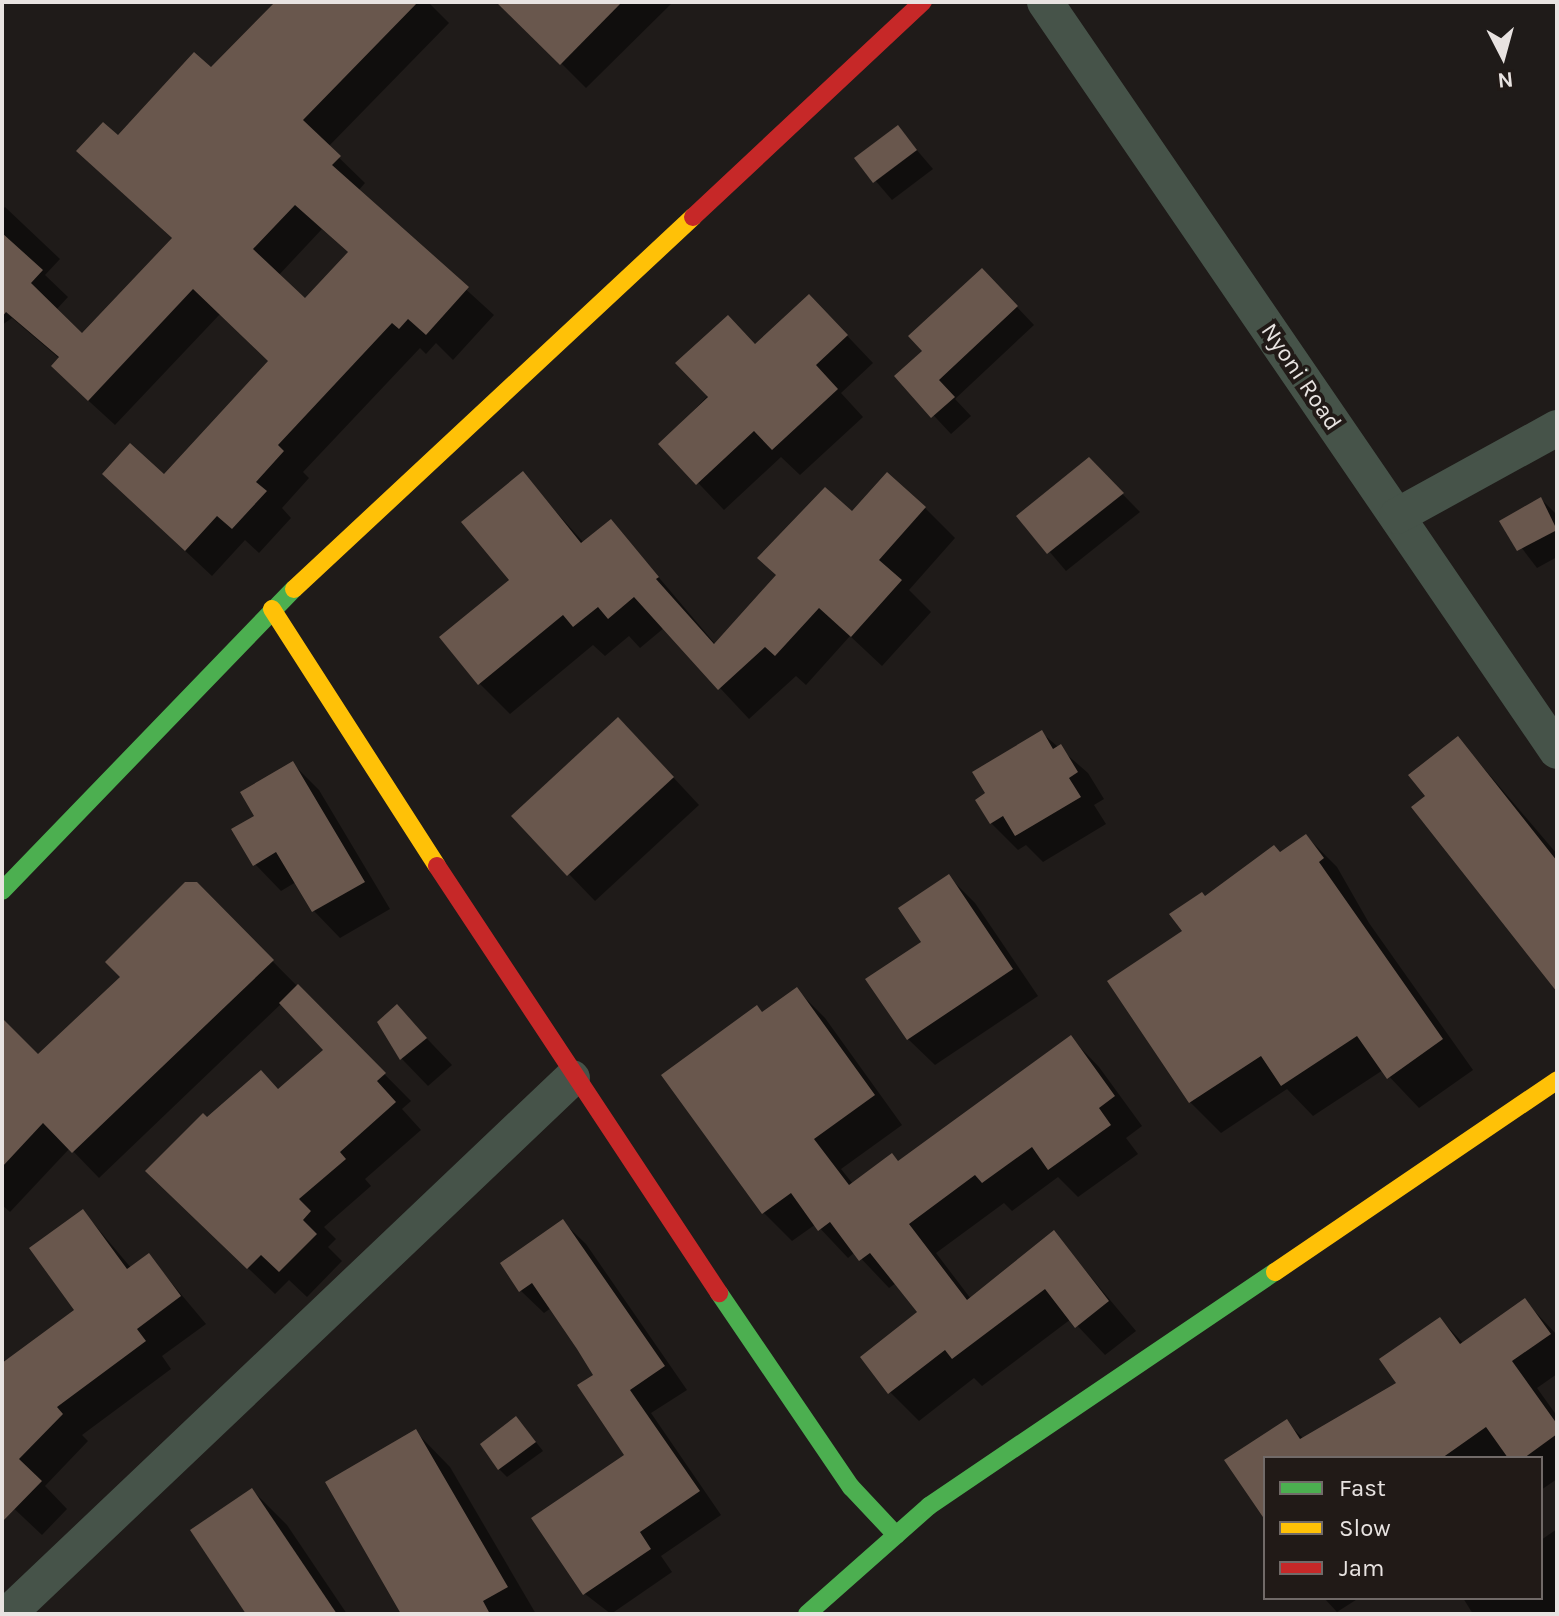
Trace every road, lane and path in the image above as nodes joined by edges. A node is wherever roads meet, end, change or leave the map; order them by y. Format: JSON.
{"nodes":[{"id":1,"x":923,"y":2,"type":"edge"},
{"id":2,"x":1045,"y":2,"type":"edge"},
{"id":3,"x":1557,"y":428,"type":"edge"},
{"id":4,"x":1397,"y":516,"type":"junction"},
{"id":5,"x":272,"y":609,"type":"junction"},
{"id":6,"x":1557,"y":751,"type":"edge"},
{"id":7,"x":2,"y":891,"type":"edge"},
{"id":8,"x":572,"y":1078,"type":"junction"},
{"id":9,"x":1557,"y":1080,"type":"edge"},
{"id":10,"x":896,"y":1535,"type":"junction"},
{"id":11,"x":8,"y":1614,"type":"edge"},
{"id":12,"x":807,"y":1614,"type":"edge"}],
"edges":[{"from":1,"to":5,"type":"street"},
{"from":2,"to":4,"type":"street","name":"Nyoni Road"},
{"from":3,"to":4,"type":"street"},
{"from":4,"to":6,"type":"street","name":"Nyoni Road"},
{"from":5,"to":7,"type":"street"},
{"from":5,"to":8,"type":"street"},
{"from":8,"to":10,"type":"street"},
{"from":8,"to":11,"type":"street"},
{"from":9,"to":10,"type":"street"},
{"from":10,"to":12,"type":"street"}]}
